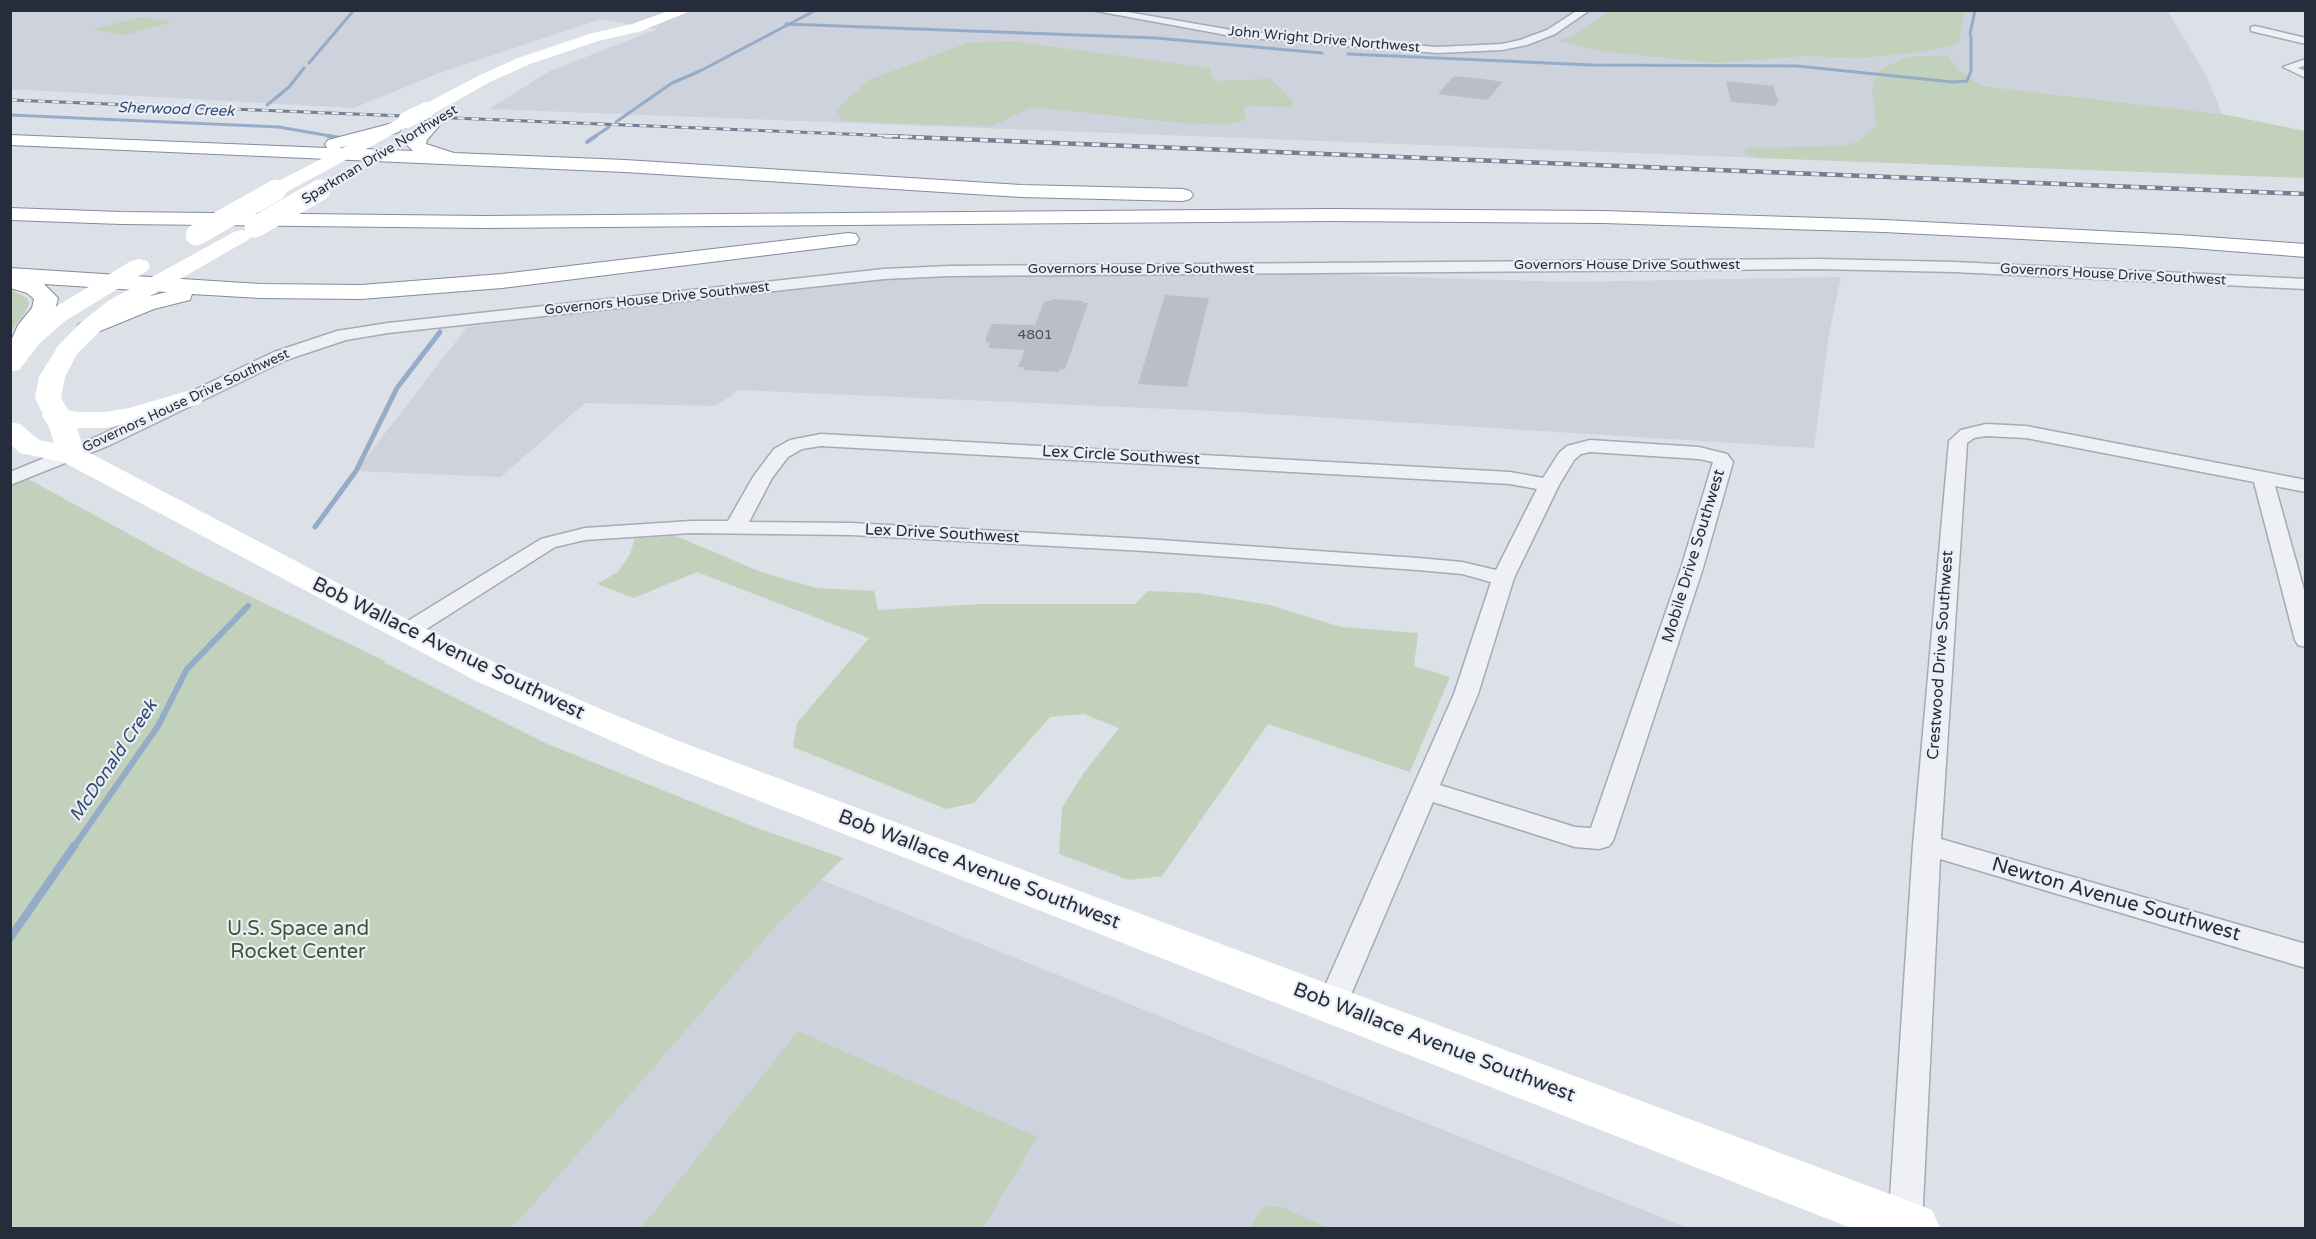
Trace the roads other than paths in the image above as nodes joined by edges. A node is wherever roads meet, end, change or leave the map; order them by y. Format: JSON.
{"nodes":[{"id":1,"x":686,"y":10,"type":"edge"},
{"id":2,"x":1096,"y":10,"type":"edge"},
{"id":3,"x":1586,"y":10,"type":"edge"},
{"id":4,"x":2255,"y":29,"type":"dead end"},
{"id":5,"x":610,"y":34,"type":"junction"},
{"id":6,"x":2306,"y":41,"type":"edge"},
{"id":7,"x":2306,"y":62,"type":"edge"},
{"id":8,"x":2306,"y":75,"type":"edge"},
{"id":9,"x":431,"y":119,"type":"junction"},
{"id":10,"x":400,"y":124,"type":"junction"},
{"id":11,"x":10,"y":140,"type":"edge"},
{"id":12,"x":272,"y":151,"type":"junction"},
{"id":13,"x":340,"y":155,"type":"junction"},
{"id":14,"x":379,"y":156,"type":"junction"},
{"id":15,"x":476,"y":160,"type":"junction"},
{"id":16,"x":10,"y":197,"type":"edge"},
{"id":17,"x":1302,"y":200,"type":"junction"},
{"id":18,"x":10,"y":214,"type":"edge"},
{"id":19,"x":1235,"y":217,"type":"junction"},
{"id":20,"x":2306,"y":234,"type":"edge"},
{"id":21,"x":173,"y":247,"type":"dead end"},
{"id":22,"x":2306,"y":251,"type":"edge"},
{"id":23,"x":152,"y":259,"type":"dead end"},
{"id":24,"x":10,"y":275,"type":"edge"},
{"id":25,"x":10,"y":281,"type":"edge"},
{"id":26,"x":111,"y":281,"type":"junction"},
{"id":27,"x":152,"y":284,"type":"junction"},
{"id":28,"x":2306,"y":284,"type":"edge"},
{"id":29,"x":219,"y":289,"type":"junction"},
{"id":30,"x":88,"y":329,"type":"junction"},
{"id":31,"x":15,"y":358,"type":"edge"},
{"id":32,"x":191,"y":398,"type":"junction"},
{"id":33,"x":56,"y":416,"type":"junction"},
{"id":34,"x":10,"y":430,"type":"edge"},
{"id":35,"x":71,"y":455,"type":"junction"},
{"id":36,"x":2263,"y":478,"type":"junction"},
{"id":37,"x":10,"y":479,"type":"edge"},
{"id":38,"x":1549,"y":485,"type":"junction"},
{"id":39,"x":2306,"y":486,"type":"edge"},
{"id":40,"x":736,"y":526,"type":"junction"},
{"id":41,"x":1503,"y":578,"type":"junction"},
{"id":42,"x":406,"y":632,"type":"junction"},
{"id":43,"x":2306,"y":640,"type":"edge"},
{"id":44,"x":1425,"y":790,"type":"junction"},
{"id":45,"x":1927,"y":845,"type":"junction"},
{"id":46,"x":2306,"y":956,"type":"edge"},
{"id":47,"x":1332,"y":1004,"type":"junction"},
{"id":48,"x":1909,"y":1227,"type":"edge"}],
"edges":[{"from":1,"to":5,"type":"main road","name":"Sparkman Drive Northwest"},
{"from":2,"to":3,"type":"street","name":"John Wright Drive Northwest"},
{"from":4,"to":6,"type":"street"},
{"from":5,"to":9,"type":"main road","name":"Sparkman Drive Northwest"},
{"from":5,"to":9,"type":"main road","name":"Sparkman Drive Northwest"},
{"from":7,"to":8,"type":"street"},
{"from":9,"to":10,"type":"main road","name":"Sparkman Drive Northwest","bridge":true},
{"from":9,"to":14,"type":"main road","name":"Sparkman Drive Northwest"},
{"from":9,"to":15,"type":"main road"},
{"from":10,"to":12,"type":"main road"},
{"from":10,"to":13,"type":"main road","name":"Sparkman Drive Northwest"},
{"from":11,"to":12,"type":"main road"},
{"from":12,"to":13,"type":"main road"},
{"from":13,"to":14,"type":"main road"},
{"from":13,"to":21,"type":"main road","name":"Sparkman Drive Northwest","bridge":true},
{"from":14,"to":15,"type":"main road"},
{"from":14,"to":27,"type":"main road","name":"Sparkman Drive Northwest","bridge":true},
{"from":15,"to":17,"type":"main road"},
{"from":16,"to":17,"type":"main road"},
{"from":17,"to":20,"type":"main road"},
{"from":18,"to":19,"type":"main road"},
{"from":19,"to":22,"type":"main road"},
{"from":19,"to":29,"type":"main road"},
{"from":23,"to":26,"type":"main road"},
{"from":24,"to":26,"type":"main road"},
{"from":25,"to":31,"type":"main road"},
{"from":26,"to":27,"type":"main road"},
{"from":26,"to":31,"type":"main road"},
{"from":27,"to":29,"type":"main road"},
{"from":27,"to":30,"type":"main road"},
{"from":28,"to":32,"type":"street","name":"Governors House Drive Southwest"},
{"from":29,"to":30,"type":"main road"},
{"from":30,"to":33,"type":"main road"},
{"from":32,"to":33,"type":"main road"},
{"from":32,"to":35,"type":"street","name":"Governors House Drive Southwest"},
{"from":33,"to":35,"type":"main road"},
{"from":34,"to":35,"type":"main road","name":"Bob Wallace Avenue Southwest"},
{"from":35,"to":37,"type":"street","name":"Governors House Drive Southwest"},
{"from":35,"to":42,"type":"main road","name":"Bob Wallace Avenue Southwest"},
{"from":36,"to":39,"type":"street","name":"Crestwood Drive Southwest"},
{"from":36,"to":43,"type":"street"},
{"from":36,"to":45,"type":"street","name":"Crestwood Drive Southwest"},
{"from":38,"to":40,"type":"street","name":"Lex Circle Southwest"},
{"from":38,"to":41,"type":"street","name":"Mobile Drive Southwest"},
{"from":38,"to":44,"type":"street","name":"Mobile Drive Southwest"},
{"from":40,"to":41,"type":"street","name":"Lex Drive Southwest"},
{"from":40,"to":42,"type":"street","name":"Lex Drive Southwest"},
{"from":41,"to":44,"type":"street","name":"Mobile Drive Southwest"},
{"from":42,"to":47,"type":"main road","name":"Bob Wallace Avenue Southwest"},
{"from":44,"to":47,"type":"street","name":"Mobile Drive Southwest"},
{"from":45,"to":46,"type":"street","name":"Newton Avenue Southwest"},
{"from":45,"to":48,"type":"street","name":"Crestwood Drive Southwest"},
{"from":47,"to":48,"type":"main road","name":"Bob Wallace Avenue Southwest"}]}
